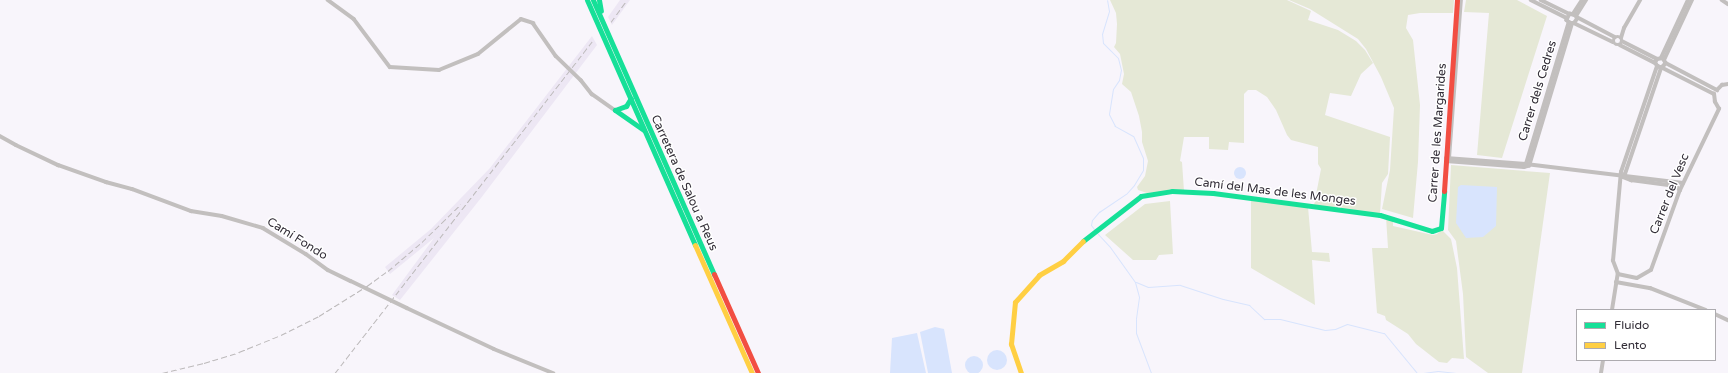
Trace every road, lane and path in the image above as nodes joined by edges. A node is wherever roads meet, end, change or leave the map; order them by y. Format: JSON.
{"nodes":[{"id":1,"x":328,"y":0,"type":"edge"},
{"id":2,"x":584,"y":0,"type":"edge"},
{"id":3,"x":587,"y":0,"type":"edge"},
{"id":4,"x":593,"y":0,"type":"edge"},
{"id":5,"x":599,"y":0,"type":"edge"},
{"id":6,"x":1457,"y":0,"type":"edge"},
{"id":7,"x":1461,"y":0,"type":"edge"},
{"id":8,"x":1531,"y":0,"type":"edge"},
{"id":9,"x":1541,"y":0,"type":"edge"},
{"id":10,"x":1582,"y":0,"type":"edge"},
{"id":11,"x":1586,"y":0,"type":"edge"},
{"id":12,"x":1640,"y":0,"type":"edge"},
{"id":13,"x":1688,"y":0,"type":"edge"},
{"id":14,"x":1692,"y":0,"type":"edge"},
{"id":15,"x":1722,"y":0,"type":"edge"},
{"id":16,"x":1728,"y":4,"type":"edge"},
{"id":17,"x":1572,"y":16,"type":"junction"},
{"id":18,"x":1572,"y":23,"type":"junction"},
{"id":19,"x":599,"y":27,"type":"junction"},
{"id":20,"x":1624,"y":28,"type":"junction"},
{"id":21,"x":1616,"y":37,"type":"junction"},
{"id":22,"x":1622,"y":40,"type":"junction"},
{"id":23,"x":1613,"y":42,"type":"junction"},
{"id":24,"x":1620,"y":45,"type":"junction"},
{"id":25,"x":1660,"y":63,"type":"junction"},
{"id":26,"x":1728,"y":84,"type":"edge"},
{"id":27,"x":631,"y":86,"type":"junction"},
{"id":28,"x":1718,"y":90,"type":"junction"},
{"id":29,"x":1714,"y":94,"type":"junction"},
{"id":30,"x":631,"y":98,"type":"junction"},
{"id":31,"x":615,"y":110,"type":"junction"},
{"id":32,"x":644,"y":130,"type":"junction"},
{"id":33,"x":0,"y":136,"type":"edge"},
{"id":34,"x":1447,"y":159,"type":"junction"},
{"id":35,"x":1528,"y":165,"type":"junction"},
{"id":36,"x":1622,"y":176,"type":"junction"},
{"id":37,"x":1683,"y":183,"type":"junction"},
{"id":38,"x":1680,"y":190,"type":"junction"},
{"id":39,"x":1404,"y":224,"type":"joint"},
{"id":40,"x":1618,"y":274,"type":"junction"},
{"id":41,"x":1616,"y":282,"type":"junction"},
{"id":42,"x":1612,"y":309,"type":"edge"},
{"id":43,"x":1703,"y":309,"type":"edge"},
{"id":44,"x":1716,"y":314,"type":"edge"},
{"id":45,"x":1728,"y":320,"type":"edge"},
{"id":46,"x":1603,"y":361,"type":"edge"},
{"id":47,"x":553,"y":373,"type":"edge"},
{"id":48,"x":752,"y":373,"type":"edge"},
{"id":49,"x":758,"y":373,"type":"edge"},
{"id":50,"x":1021,"y":373,"type":"edge"},
{"id":51,"x":1601,"y":373,"type":"edge"}],
"edges":[{"from":1,"to":31,"type":"street","bridge":true},
{"from":2,"to":19,"type":"main road"},
{"from":3,"to":19,"type":"main road"},
{"from":4,"to":27,"type":"main road","name":"Carretera de Salou a Reus"},
{"from":5,"to":27,"type":"main road"},
{"from":6,"to":34,"type":"main road","name":"Carrer de les Margarides"},
{"from":7,"to":34,"type":"street","name":"Carrer de les Margarides"},
{"from":8,"to":17,"type":"street"},
{"from":9,"to":17,"type":"street"},
{"from":10,"to":17,"type":"street"},
{"from":11,"to":17,"type":"street"},
{"from":12,"to":20,"type":"street"},
{"from":13,"to":25,"type":"street"},
{"from":14,"to":25,"type":"street"},
{"from":15,"to":16,"type":"street"},
{"from":17,"to":18,"type":"street","name":"Carrer dels Cedres"},
{"from":17,"to":18,"type":"street"},
{"from":17,"to":21,"type":"street"},
{"from":18,"to":23,"type":"street"},
{"from":18,"to":35,"type":"street","name":"Carrer dels Cedres"},
{"from":19,"to":30,"type":"main road"},
{"from":20,"to":21,"type":"street"},
{"from":20,"to":22,"type":"street"},
{"from":21,"to":22,"type":"street"},
{"from":21,"to":23,"type":"street"},
{"from":22,"to":24,"type":"street"},
{"from":22,"to":25,"type":"street"},
{"from":23,"to":24,"type":"street"},
{"from":24,"to":25,"type":"street"},
{"from":25,"to":28,"type":"street"},
{"from":25,"to":29,"type":"street"},
{"from":25,"to":36,"type":"street"},
{"from":26,"to":28,"type":"street"},
{"from":27,"to":49,"type":"main road","name":"Carretera de Salou a Reus"},
{"from":28,"to":29,"type":"street"},
{"from":29,"to":37,"type":"street","name":"Carrer del Vesc"},
{"from":30,"to":31,"type":"main road"},
{"from":30,"to":32,"type":"main road"},
{"from":31,"to":32,"type":"main road"},
{"from":32,"to":48,"type":"main road"},
{"from":33,"to":47,"type":"street","name":"Camí Fondo","bridge":true},
{"from":34,"to":35,"type":"street"},
{"from":34,"to":39,"type":"main road","name":"Carrer de les Margarides"},
{"from":35,"to":36,"type":"street"},
{"from":36,"to":37,"type":"street"},
{"from":36,"to":38,"type":"street"},
{"from":36,"to":40,"type":"street"},
{"from":37,"to":38,"type":"street","name":"Carrer del Vesc"},
{"from":38,"to":40,"type":"street","name":"Carrer del Vesc"},
{"from":39,"to":50,"type":"main road","name":"Camí del Mas de les Monges"},
{"from":40,"to":41,"type":"street"},
{"from":41,"to":42,"type":"street"},
{"from":41,"to":43,"type":"street"},
{"from":44,"to":45,"type":"street"},
{"from":46,"to":51,"type":"street"}]}
